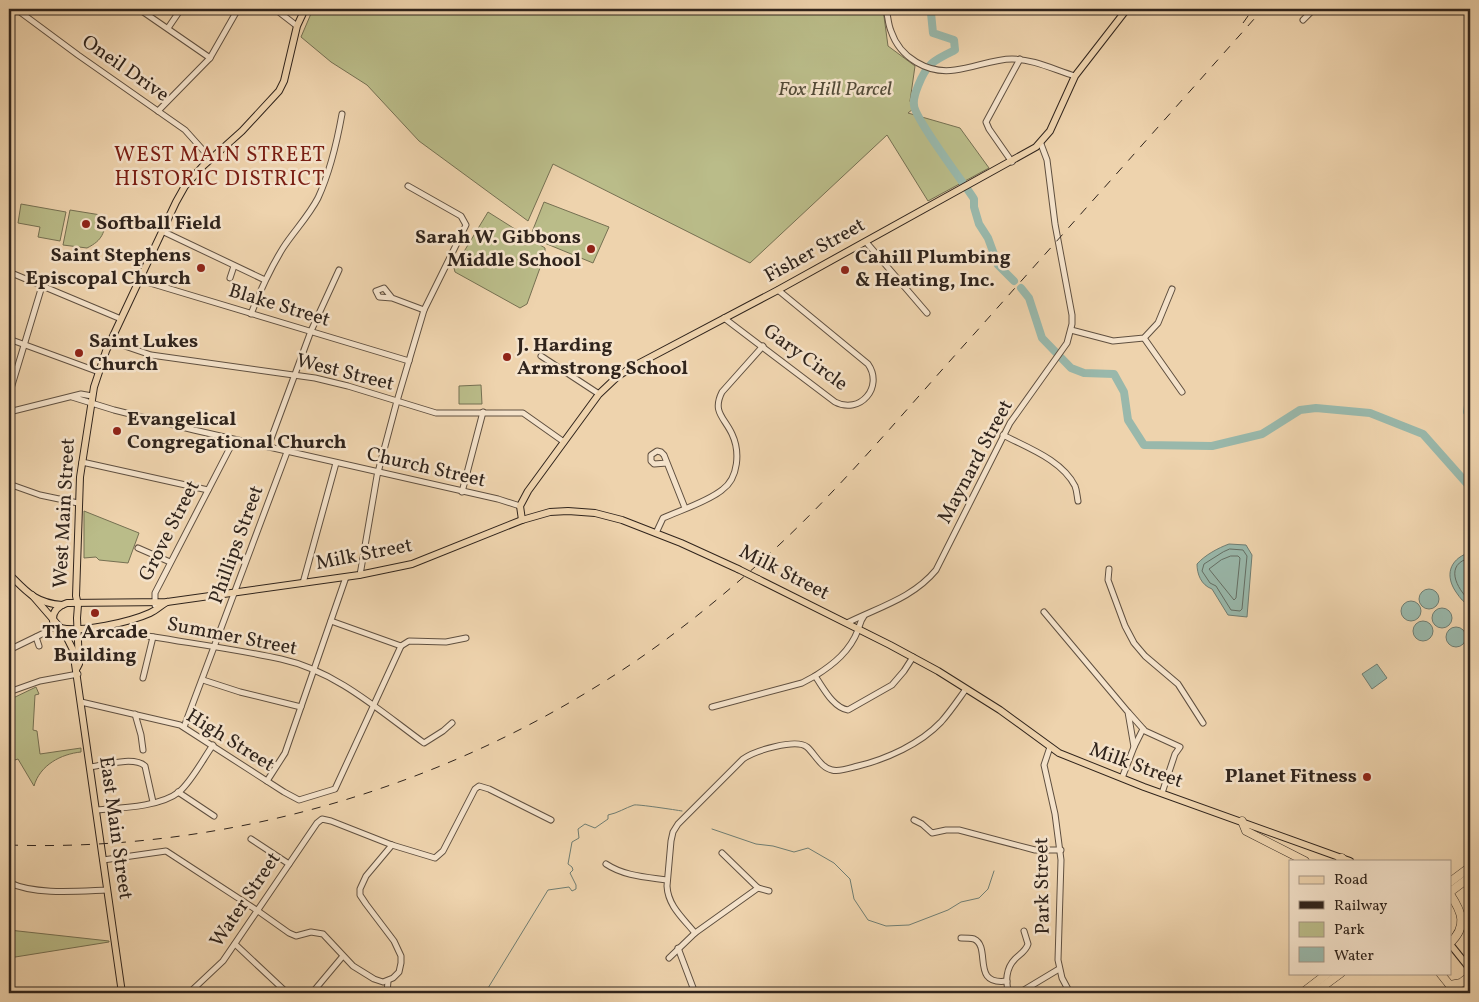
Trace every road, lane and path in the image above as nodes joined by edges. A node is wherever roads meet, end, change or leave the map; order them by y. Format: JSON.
{"nodes":[{"id":1,"x":16,"y":9,"type":"edge"},
{"id":2,"x":139,"y":9,"type":"edge"},
{"id":3,"x":181,"y":9,"type":"edge"},
{"id":4,"x":238,"y":9,"type":"edge"},
{"id":5,"x":275,"y":9,"type":"edge"},
{"id":6,"x":304,"y":9,"type":"edge"},
{"id":7,"x":886,"y":9,"type":"edge"},
{"id":8,"x":1126,"y":9,"type":"edge"},
{"id":9,"x":1314,"y":9,"type":"edge"},
{"id":10,"x":1303,"y":20,"type":"dead end"},
{"id":11,"x":297,"y":26,"type":"junction"},
{"id":12,"x":168,"y":28,"type":"junction"},
{"id":13,"x":210,"y":58,"type":"junction"},
{"id":14,"x":1020,"y":59,"type":"junction"},
{"id":15,"x":1075,"y":76,"type":"junction"},
{"id":16,"x":158,"y":111,"type":"junction"},
{"id":17,"x":342,"y":114,"type":"dead end"},
{"id":18,"x":1040,"y":144,"type":"junction"},
{"id":19,"x":211,"y":159,"type":"junction"},
{"id":20,"x":1012,"y":162,"type":"junction"},
{"id":21,"x":408,"y":186,"type":"dead end"},
{"id":22,"x":162,"y":231,"type":"junction"},
{"id":23,"x":866,"y":242,"type":"junction"},
{"id":24,"x":234,"y":266,"type":"junction"},
{"id":25,"x":339,"y":270,"type":"dead end"},
{"id":26,"x":9,"y":272,"type":"edge"},
{"id":27,"x":230,"y":278,"type":"dead end"},
{"id":28,"x":140,"y":280,"type":"junction"},
{"id":29,"x":265,"y":280,"type":"junction"},
{"id":30,"x":42,"y":286,"type":"junction"},
{"id":31,"x":1172,"y":289,"type":"dead end"},
{"id":32,"x":778,"y":290,"type":"junction"},
{"id":33,"x":392,"y":298,"type":"dead end"},
{"id":34,"x":424,"y":310,"type":"junction"},
{"id":35,"x":927,"y":313,"type":"dead end"},
{"id":36,"x":251,"y":314,"type":"junction"},
{"id":37,"x":724,"y":318,"type":"junction"},
{"id":38,"x":121,"y":319,"type":"junction"},
{"id":39,"x":1071,"y":330,"type":"junction"},
{"id":40,"x":311,"y":331,"type":"junction"},
{"id":41,"x":1144,"y":338,"type":"junction"},
{"id":42,"x":9,"y":340,"type":"edge"},
{"id":43,"x":110,"y":341,"type":"junction"},
{"id":44,"x":24,"y":345,"type":"junction"},
{"id":45,"x":763,"y":346,"type":"junction"},
{"id":46,"x":542,"y":356,"type":"dead end"},
{"id":47,"x":409,"y":361,"type":"junction"},
{"id":48,"x":98,"y":372,"type":"junction"},
{"id":49,"x":295,"y":374,"type":"junction"},
{"id":50,"x":1182,"y":392,"type":"dead end"},
{"id":51,"x":599,"y":394,"type":"junction"},
{"id":52,"x":9,"y":395,"type":"edge"},
{"id":53,"x":92,"y":399,"type":"junction"},
{"id":54,"x":397,"y":401,"type":"junction"},
{"id":55,"x":9,"y":412,"type":"edge"},
{"id":56,"x":483,"y":412,"type":"junction"},
{"id":57,"x":1003,"y":435,"type":"junction"},
{"id":58,"x":234,"y":440,"type":"junction"},
{"id":59,"x":564,"y":442,"type":"junction"},
{"id":60,"x":268,"y":447,"type":"junction"},
{"id":61,"x":287,"y":452,"type":"junction"},
{"id":62,"x":82,"y":462,"type":"junction"},
{"id":63,"x":336,"y":463,"type":"junction"},
{"id":64,"x":667,"y":463,"type":"dead end"},
{"id":65,"x":378,"y":473,"type":"junction"},
{"id":66,"x":9,"y":484,"type":"edge"},
{"id":67,"x":208,"y":490,"type":"junction"},
{"id":68,"x":462,"y":492,"type":"junction"},
{"id":69,"x":1078,"y":501,"type":"dead end"},
{"id":70,"x":78,"y":503,"type":"junction"},
{"id":71,"x":520,"y":506,"type":"junction"},
{"id":72,"x":685,"y":508,"type":"junction"},
{"id":73,"x":522,"y":520,"type":"junction"},
{"id":74,"x":656,"y":533,"type":"junction"},
{"id":75,"x":138,"y":548,"type":"dead end"},
{"id":76,"x":170,"y":562,"type":"junction"},
{"id":77,"x":1109,"y":569,"type":"dead end"},
{"id":78,"x":9,"y":574,"type":"edge"},
{"id":79,"x":360,"y":575,"type":"junction"},
{"id":80,"x":346,"y":577,"type":"junction"},
{"id":81,"x":303,"y":583,"type":"junction"},
{"id":82,"x":236,"y":592,"type":"junction"},
{"id":83,"x":32,"y":595,"type":"junction"},
{"id":84,"x":76,"y":601,"type":"junction"},
{"id":85,"x":154,"y":602,"type":"junction"},
{"id":86,"x":167,"y":602,"type":"junction"},
{"id":87,"x":63,"y":604,"type":"junction"},
{"id":88,"x":156,"y":610,"type":"junction"},
{"id":89,"x":1044,"y":612,"type":"dead end"},
{"id":90,"x":864,"y":615,"type":"junction"},
{"id":91,"x":77,"y":617,"type":"junction"},
{"id":92,"x":331,"y":622,"type":"junction"},
{"id":93,"x":847,"y":623,"type":"junction"},
{"id":94,"x":56,"y":624,"type":"junction"},
{"id":95,"x":98,"y":627,"type":"junction"},
{"id":96,"x":68,"y":628,"type":"junction"},
{"id":97,"x":89,"y":628,"type":"junction"},
{"id":98,"x":77,"y":629,"type":"junction"},
{"id":99,"x":859,"y":629,"type":"junction"},
{"id":100,"x":36,"y":637,"type":"junction"},
{"id":101,"x":153,"y":637,"type":"junction"},
{"id":102,"x":466,"y":638,"type":"dead end"},
{"id":103,"x":78,"y":642,"type":"junction"},
{"id":104,"x":39,"y":646,"type":"dead end"},
{"id":105,"x":401,"y":646,"type":"junction"},
{"id":106,"x":215,"y":648,"type":"junction"},
{"id":107,"x":9,"y":650,"type":"edge"},
{"id":108,"x":913,"y":657,"type":"junction"},
{"id":109,"x":314,"y":670,"type":"junction"},
{"id":110,"x":77,"y":671,"type":"junction"},
{"id":111,"x":815,"y":676,"type":"junction"},
{"id":112,"x":143,"y":678,"type":"dead end"},
{"id":113,"x":203,"y":680,"type":"junction"},
{"id":114,"x":966,"y":688,"type":"junction"},
{"id":115,"x":9,"y":692,"type":"edge"},
{"id":116,"x":81,"y":702,"type":"junction"},
{"id":117,"x":373,"y":706,"type":"junction"},
{"id":118,"x":301,"y":707,"type":"junction"},
{"id":119,"x":712,"y":707,"type":"dead end"},
{"id":120,"x":1128,"y":712,"type":"junction"},
{"id":121,"x":135,"y":714,"type":"junction"},
{"id":122,"x":1203,"y":722,"type":"dead end"},
{"id":123,"x":452,"y":723,"type":"dead end"},
{"id":124,"x":184,"y":727,"type":"junction"},
{"id":125,"x":1144,"y":729,"type":"junction"},
{"id":126,"x":213,"y":745,"type":"junction"},
{"id":127,"x":1134,"y":747,"type":"junction"},
{"id":128,"x":1050,"y":748,"type":"junction"},
{"id":129,"x":143,"y":750,"type":"dead end"},
{"id":130,"x":90,"y":767,"type":"junction"},
{"id":131,"x":1122,"y":778,"type":"junction"},
{"id":132,"x":267,"y":781,"type":"junction"},
{"id":133,"x":178,"y":792,"type":"junction"},
{"id":134,"x":1162,"y":793,"type":"junction"},
{"id":135,"x":152,"y":802,"type":"junction"},
{"id":136,"x":96,"y":810,"type":"junction"},
{"id":137,"x":214,"y":816,"type":"dead end"},
{"id":138,"x":551,"y":820,"type":"dead end"},
{"id":139,"x":914,"y":820,"type":"dead end"},
{"id":140,"x":1242,"y":821,"type":"junction"},
{"id":141,"x":251,"y":839,"type":"dead end"},
{"id":142,"x":392,"y":845,"type":"junction"},
{"id":143,"x":1061,"y":850,"type":"junction"},
{"id":144,"x":722,"y":853,"type":"dead end"},
{"id":145,"x":103,"y":860,"type":"junction"},
{"id":146,"x":1303,"y":860,"type":"edge"},
{"id":147,"x":1344,"y":860,"type":"edge"},
{"id":148,"x":289,"y":864,"type":"junction"},
{"id":149,"x":606,"y":864,"type":"dead end"},
{"id":150,"x":1469,"y":872,"type":"edge"},
{"id":151,"x":1452,"y":875,"type":"edge"},
{"id":152,"x":667,"y":880,"type":"junction"},
{"id":153,"x":1452,"y":881,"type":"edge"},
{"id":154,"x":10,"y":883,"type":"edge"},
{"id":155,"x":758,"y":888,"type":"junction"},
{"id":156,"x":107,"y":890,"type":"junction"},
{"id":157,"x":769,"y":891,"type":"dead end"},
{"id":158,"x":1452,"y":891,"type":"edge"},
{"id":159,"x":1452,"y":897,"type":"edge"},
{"id":160,"x":258,"y":911,"type":"junction"},
{"id":161,"x":1024,"y":931,"type":"dead end"},
{"id":162,"x":694,"y":933,"type":"junction"},
{"id":163,"x":961,"y":938,"type":"dead end"},
{"id":164,"x":1452,"y":941,"type":"edge"},
{"id":165,"x":235,"y":944,"type":"junction"},
{"id":166,"x":1452,"y":946,"type":"edge"},
{"id":167,"x":678,"y":948,"type":"junction"},
{"id":168,"x":343,"y":956,"type":"junction"},
{"id":169,"x":669,"y":958,"type":"dead end"},
{"id":170,"x":1059,"y":969,"type":"junction"},
{"id":171,"x":1470,"y":969,"type":"edge"},
{"id":172,"x":1327,"y":974,"type":"edge"},
{"id":173,"x":1340,"y":974,"type":"edge"},
{"id":174,"x":1441,"y":974,"type":"edge"},
{"id":175,"x":1470,"y":976,"type":"edge"},
{"id":176,"x":388,"y":981,"type":"junction"},
{"id":177,"x":1006,"y":981,"type":"junction"},
{"id":178,"x":1450,"y":985,"type":"junction"},
{"id":179,"x":284,"y":990,"type":"dead end"},
{"id":180,"x":122,"y":993,"type":"edge"},
{"id":181,"x":189,"y":993,"type":"edge"},
{"id":182,"x":312,"y":993,"type":"edge"},
{"id":183,"x":387,"y":993,"type":"edge"},
{"id":184,"x":695,"y":993,"type":"edge"},
{"id":185,"x":1009,"y":993,"type":"edge"},
{"id":186,"x":1019,"y":993,"type":"edge"},
{"id":187,"x":1070,"y":993,"type":"edge"},
{"id":188,"x":1302,"y":993,"type":"edge"},
{"id":189,"x":1314,"y":993,"type":"edge"},
{"id":190,"x":1456,"y":993,"type":"edge"}],
"edges":[{"from":1,"to":16,"type":"street","name":"Oneil Drive"},
{"from":2,"to":12,"type":"street"},
{"from":3,"to":12,"type":"street"},
{"from":4,"to":13,"type":"street"},
{"from":5,"to":11,"type":"street"},
{"from":6,"to":11,"type":"main road","name":"West Main Street"},
{"from":7,"to":14,"type":"street"},
{"from":8,"to":15,"type":"main road","name":"Fisher Street"},
{"from":9,"to":10,"type":"street"},
{"from":11,"to":19,"type":"main road","name":"West Main Street"},
{"from":12,"to":13,"type":"street"},
{"from":13,"to":16,"type":"street"},
{"from":14,"to":15,"type":"street"},
{"from":14,"to":20,"type":"street"},
{"from":15,"to":18,"type":"main road","name":"Fisher Street"},
{"from":16,"to":19,"type":"street","name":"Oneil Drive"},
{"from":17,"to":29,"type":"street"},
{"from":18,"to":20,"type":"main road","name":"Fisher Street"},
{"from":18,"to":39,"type":"street","name":"Maynard Street"},
{"from":19,"to":22,"type":"main road","name":"West Main Street"},
{"from":20,"to":23,"type":"main road","name":"Fisher Street"},
{"from":21,"to":34,"type":"street"},
{"from":22,"to":24,"type":"street"},
{"from":22,"to":28,"type":"main road","name":"West Main Street"},
{"from":23,"to":32,"type":"main road","name":"Fisher Street"},
{"from":23,"to":35,"type":"street"},
{"from":24,"to":27,"type":"street"},
{"from":24,"to":29,"type":"street"},
{"from":25,"to":40,"type":"street"},
{"from":26,"to":30,"type":"street"},
{"from":28,"to":36,"type":"street","name":"Blake Street"},
{"from":28,"to":38,"type":"main road","name":"West Main Street"},
{"from":29,"to":36,"type":"street"},
{"from":30,"to":38,"type":"street"},
{"from":30,"to":44,"type":"street"},
{"from":31,"to":41,"type":"street"},
{"from":32,"to":37,"type":"main road","name":"Fisher Street"},
{"from":32,"to":45,"type":"street","name":"Gary Circle"},
{"from":33,"to":34,"type":"street"},
{"from":34,"to":47,"type":"street"},
{"from":36,"to":40,"type":"street","name":"Blake Street"},
{"from":37,"to":45,"type":"street","name":"Gary Circle"},
{"from":37,"to":51,"type":"main road","name":"Fisher Street"},
{"from":38,"to":43,"type":"main road","name":"West Main Street"},
{"from":39,"to":41,"type":"street"},
{"from":39,"to":57,"type":"street","name":"Maynard Street"},
{"from":40,"to":47,"type":"street","name":"Blake Street"},
{"from":40,"to":49,"type":"street"},
{"from":41,"to":50,"type":"street"},
{"from":42,"to":44,"type":"street"},
{"from":43,"to":48,"type":"main road","name":"West Main Street"},
{"from":43,"to":49,"type":"street","name":"West Street"},
{"from":44,"to":48,"type":"street"},
{"from":44,"to":52,"type":"street"},
{"from":45,"to":72,"type":"street"},
{"from":46,"to":51,"type":"street"},
{"from":47,"to":54,"type":"street"},
{"from":48,"to":53,"type":"main road","name":"West Main Street"},
{"from":49,"to":54,"type":"street","name":"West Street"},
{"from":49,"to":60,"type":"street"},
{"from":51,"to":59,"type":"main road","name":"Fisher Street"},
{"from":53,"to":55,"type":"street","name":"Church Street"},
{"from":53,"to":58,"type":"street","name":"Church Street"},
{"from":53,"to":62,"type":"main road","name":"West Main Street"},
{"from":54,"to":56,"type":"street","name":"West Street"},
{"from":54,"to":65,"type":"street"},
{"from":56,"to":59,"type":"street","name":"West Street"},
{"from":56,"to":68,"type":"street"},
{"from":57,"to":69,"type":"street"},
{"from":57,"to":90,"type":"street","name":"Maynard Street"},
{"from":58,"to":60,"type":"street","name":"Church Street"},
{"from":58,"to":67,"type":"street","name":"Grove Street"},
{"from":59,"to":71,"type":"main road","name":"Fisher Street"},
{"from":60,"to":61,"type":"street","name":"Church Street"},
{"from":61,"to":63,"type":"street","name":"Church Street"},
{"from":61,"to":82,"type":"street","name":"Phillips Street"},
{"from":62,"to":67,"type":"street"},
{"from":62,"to":70,"type":"main road","name":"West Main Street"},
{"from":63,"to":65,"type":"street","name":"Church Street"},
{"from":63,"to":81,"type":"street"},
{"from":64,"to":72,"type":"street"},
{"from":65,"to":68,"type":"street","name":"Church Street"},
{"from":65,"to":79,"type":"street"},
{"from":66,"to":70,"type":"street"},
{"from":67,"to":76,"type":"street","name":"Grove Street"},
{"from":68,"to":71,"type":"street","name":"Church Street"},
{"from":70,"to":84,"type":"main road","name":"West Main Street"},
{"from":71,"to":73,"type":"main road"},
{"from":72,"to":74,"type":"street"},
{"from":73,"to":74,"type":"main road","name":"Milk Street"},
{"from":73,"to":79,"type":"main road","name":"Milk Street"},
{"from":74,"to":93,"type":"main road","name":"Milk Street","bridge":true},
{"from":75,"to":76,"type":"street"},
{"from":76,"to":85,"type":"street","name":"Grove Street"},
{"from":77,"to":122,"type":"street"},
{"from":78,"to":83,"type":"main road"},
{"from":79,"to":80,"type":"main road","name":"Milk Street"},
{"from":80,"to":81,"type":"main road","name":"Milk Street"},
{"from":80,"to":92,"type":"street"},
{"from":81,"to":82,"type":"main road","name":"Milk Street"},
{"from":82,"to":86,"type":"main road","name":"Milk Street"},
{"from":82,"to":106,"type":"street","name":"Phillips Street"},
{"from":83,"to":87,"type":"main road"},
{"from":83,"to":94,"type":"main road"},
{"from":84,"to":85,"type":"main road","name":"Milk Street"},
{"from":84,"to":87,"type":"main road","name":"Milk Street"},
{"from":84,"to":91,"type":"main road","name":"West Main Street"},
{"from":85,"to":86,"type":"main road","name":"Milk Street"},
{"from":85,"to":88,"type":"street","name":"Grove Street"},
{"from":86,"to":88,"type":"main road","name":"Milk Street"},
{"from":87,"to":91,"type":"main road"},
{"from":87,"to":94,"type":"main road"},
{"from":88,"to":95,"type":"main road","name":"Milk Street"},
{"from":89,"to":120,"type":"street"},
{"from":90,"to":93,"type":"street","name":"Maynard Street"},
{"from":90,"to":99,"type":"street"},
{"from":91,"to":96,"type":"main road"},
{"from":91,"to":98,"type":"main road","name":"East Main Street"},
{"from":92,"to":105,"type":"street"},
{"from":92,"to":109,"type":"street"},
{"from":93,"to":99,"type":"main road","name":"Milk Street"},
{"from":94,"to":96,"type":"main road"},
{"from":94,"to":100,"type":"street"},
{"from":94,"to":110,"type":"main road","name":"East Main Street"},
{"from":95,"to":97,"type":"main road","name":"Milk Street"},
{"from":95,"to":101,"type":"street","name":"Summer Street"},
{"from":96,"to":98,"type":"main road","name":"Milk Street"},
{"from":97,"to":98,"type":"main road","name":"Milk Street"},
{"from":97,"to":103,"type":"main road"},
{"from":98,"to":103,"type":"main road","name":"East Main Street"},
{"from":99,"to":108,"type":"main road","name":"Milk Street"},
{"from":99,"to":111,"type":"street"},
{"from":100,"to":104,"type":"street"},
{"from":100,"to":107,"type":"street"},
{"from":101,"to":106,"type":"street","name":"Summer Street"},
{"from":101,"to":112,"type":"street"},
{"from":102,"to":105,"type":"street"},
{"from":103,"to":110,"type":"main road","name":"East Main Street"},
{"from":105,"to":117,"type":"street"},
{"from":106,"to":109,"type":"street","name":"Summer Street"},
{"from":106,"to":113,"type":"street","name":"Phillips Street"},
{"from":108,"to":111,"type":"street"},
{"from":108,"to":114,"type":"main road","name":"Milk Street"},
{"from":109,"to":117,"type":"street","name":"Summer Street"},
{"from":109,"to":118,"type":"street"},
{"from":110,"to":115,"type":"street"},
{"from":110,"to":116,"type":"main road","name":"East Main Street"},
{"from":111,"to":119,"type":"street"},
{"from":113,"to":118,"type":"street"},
{"from":113,"to":124,"type":"street","name":"Phillips Street"},
{"from":114,"to":128,"type":"main road","name":"Milk Street"},
{"from":114,"to":152,"type":"street"},
{"from":116,"to":121,"type":"street","name":"High Street"},
{"from":116,"to":130,"type":"main road","name":"East Main Street"},
{"from":117,"to":123,"type":"street","name":"Summer Street"},
{"from":117,"to":132,"type":"street","name":"High Street"},
{"from":118,"to":132,"type":"street"},
{"from":120,"to":125,"type":"street"},
{"from":120,"to":127,"type":"street"},
{"from":121,"to":124,"type":"street","name":"High Street"},
{"from":121,"to":129,"type":"street"},
{"from":124,"to":126,"type":"street","name":"High Street"},
{"from":125,"to":127,"type":"street"},
{"from":125,"to":134,"type":"street"},
{"from":126,"to":132,"type":"street","name":"High Street"},
{"from":126,"to":133,"type":"street"},
{"from":127,"to":131,"type":"street"},
{"from":128,"to":131,"type":"main road","name":"Milk Street"},
{"from":128,"to":143,"type":"street","name":"Park Street"},
{"from":130,"to":135,"type":"street"},
{"from":130,"to":136,"type":"main road","name":"East Main Street"},
{"from":131,"to":134,"type":"main road","name":"Milk Street"},
{"from":133,"to":135,"type":"street"},
{"from":133,"to":137,"type":"street"},
{"from":134,"to":140,"type":"main road","name":"Milk Street"},
{"from":135,"to":136,"type":"street"},
{"from":136,"to":145,"type":"main road","name":"East Main Street"},
{"from":138,"to":142,"type":"street"},
{"from":139,"to":143,"type":"street"},
{"from":140,"to":146,"type":"highway"},
{"from":140,"to":147,"type":"main road","name":"Milk Street"},
{"from":141,"to":148,"type":"street"},
{"from":142,"to":148,"type":"street","name":"Water Street"},
{"from":142,"to":176,"type":"street"},
{"from":143,"to":170,"type":"street","name":"Park Street"},
{"from":144,"to":155,"type":"street"},
{"from":145,"to":156,"type":"main road","name":"East Main Street"},
{"from":145,"to":160,"type":"street"},
{"from":148,"to":160,"type":"street","name":"Water Street"},
{"from":149,"to":152,"type":"street"},
{"from":150,"to":151,"type":"highway"},
{"from":150,"to":153,"type":"highway"},
{"from":150,"to":158,"type":"highway"},
{"from":152,"to":162,"type":"street"},
{"from":154,"to":156,"type":"street"},
{"from":155,"to":157,"type":"street"},
{"from":155,"to":162,"type":"street"},
{"from":156,"to":180,"type":"main road","name":"East Main Street"},
{"from":159,"to":164,"type":"highway"},
{"from":160,"to":165,"type":"street","name":"Water Street"},
{"from":160,"to":168,"type":"street"},
{"from":161,"to":177,"type":"street"},
{"from":162,"to":167,"type":"street"},
{"from":163,"to":177,"type":"street"},
{"from":165,"to":179,"type":"street"},
{"from":165,"to":181,"type":"street","name":"Water Street"},
{"from":166,"to":171,"type":"main road"},
{"from":167,"to":169,"type":"street"},
{"from":167,"to":184,"type":"street"},
{"from":168,"to":176,"type":"street"},
{"from":168,"to":182,"type":"street"},
{"from":170,"to":186,"type":"street"},
{"from":170,"to":187,"type":"street","name":"Park Street"},
{"from":172,"to":188,"type":"highway"},
{"from":173,"to":189,"type":"highway"},
{"from":174,"to":178,"type":"highway"},
{"from":175,"to":178,"type":"highway"},
{"from":176,"to":183,"type":"street"},
{"from":177,"to":185,"type":"street"},
{"from":178,"to":190,"type":"highway"}]}
